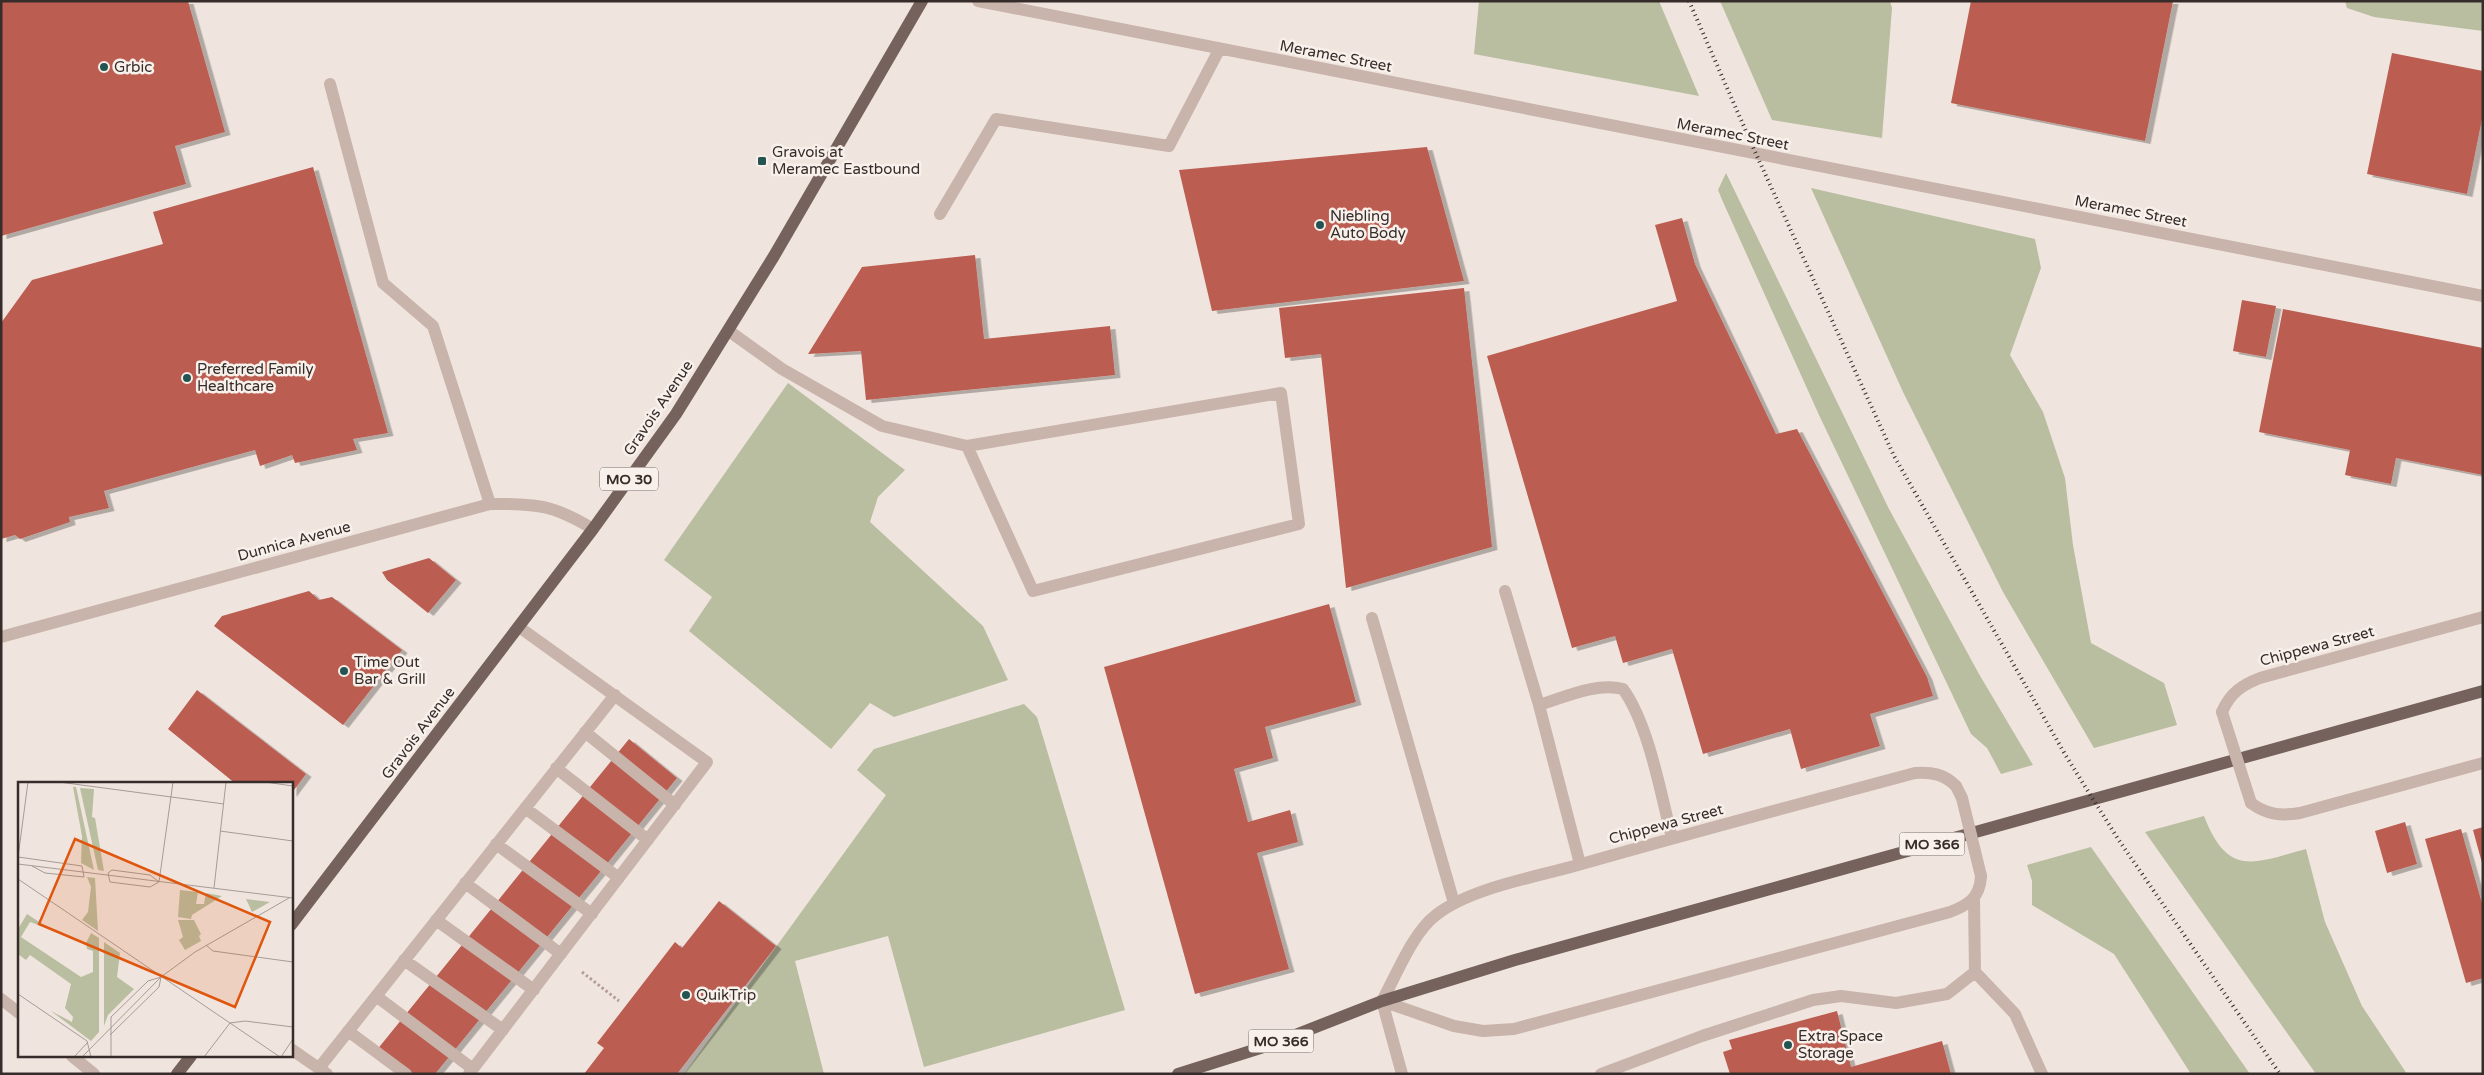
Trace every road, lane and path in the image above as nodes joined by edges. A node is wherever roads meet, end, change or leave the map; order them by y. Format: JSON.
{"nodes":[{"id":1,"x":922,"y":1,"type":"edge"},
{"id":2,"x":978,"y":1,"type":"edge"},
{"id":3,"x":1219,"y":50,"type":"junction"},
{"id":4,"x":330,"y":84,"type":"dead end"},
{"id":5,"x":940,"y":214,"type":"dead end"},
{"id":6,"x":2483,"y":296,"type":"edge"},
{"id":7,"x":729,"y":331,"type":"junction"},
{"id":8,"x":967,"y":446,"type":"junction"},
{"id":9,"x":490,"y":504,"type":"junction"},
{"id":10,"x":593,"y":529,"type":"junction"},
{"id":11,"x":1504,"y":591,"type":"dead end"},
{"id":12,"x":2483,"y":617,"type":"edge"},
{"id":13,"x":1372,"y":618,"type":"dead end"},
{"id":14,"x":519,"y":628,"type":"junction"},
{"id":15,"x":1,"y":637,"type":"edge"},
{"id":16,"x":2483,"y":691,"type":"edge"},
{"id":17,"x":615,"y":695,"type":"junction"},
{"id":18,"x":1539,"y":705,"type":"junction"},
{"id":19,"x":585,"y":732,"type":"junction"},
{"id":20,"x":2483,"y":763,"type":"edge"},
{"id":21,"x":556,"y":768,"type":"junction"},
{"id":22,"x":675,"y":805,"type":"junction"},
{"id":23,"x":525,"y":808,"type":"junction"},
{"id":24,"x":1672,"y":838,"type":"junction"},
{"id":25,"x":648,"y":840,"type":"junction"},
{"id":26,"x":496,"y":844,"type":"junction"},
{"id":27,"x":1580,"y":864,"type":"junction"},
{"id":28,"x":619,"y":878,"type":"junction"},
{"id":29,"x":466,"y":883,"type":"junction"},
{"id":30,"x":1974,"y":899,"type":"junction"},
{"id":31,"x":1454,"y":903,"type":"junction"},
{"id":32,"x":592,"y":914,"type":"junction"},
{"id":33,"x":436,"y":920,"type":"junction"},
{"id":34,"x":292,"y":924,"type":"edge"},
{"id":35,"x":561,"y":954,"type":"junction"},
{"id":36,"x":404,"y":960,"type":"junction"},
{"id":37,"x":1975,"y":972,"type":"junction"},
{"id":38,"x":534,"y":990,"type":"junction"},
{"id":39,"x":376,"y":996,"type":"junction"},
{"id":40,"x":1,"y":999,"type":"edge"},
{"id":41,"x":618,"y":1001,"type":"dead end"},
{"id":42,"x":1382,"y":1001,"type":"junction"},
{"id":43,"x":18,"y":1012,"type":"edge"},
{"id":44,"x":503,"y":1030,"type":"junction"},
{"id":45,"x":348,"y":1031,"type":"junction"},
{"id":46,"x":292,"y":1049,"type":"edge"},
{"id":47,"x":74,"y":1058,"type":"edge"},
{"id":48,"x":189,"y":1058,"type":"edge"},
{"id":49,"x":323,"y":1071,"type":"edge"},
{"id":50,"x":471,"y":1071,"type":"edge"},
{"id":51,"x":94,"y":1074,"type":"edge"},
{"id":52,"x":177,"y":1074,"type":"edge"},
{"id":53,"x":406,"y":1074,"type":"edge"},
{"id":54,"x":1178,"y":1074,"type":"edge"},
{"id":55,"x":1402,"y":1074,"type":"edge"},
{"id":56,"x":1601,"y":1074,"type":"edge"},
{"id":57,"x":2042,"y":1074,"type":"edge"}],
"edges":[{"from":1,"to":7,"type":"main road","name":"Gravois Avenue","number":"MO 30"},
{"from":2,"to":3,"type":"street","name":"Meramec Street"},
{"from":3,"to":5,"type":"street"},
{"from":3,"to":6,"type":"street","name":"Meramec Street"},
{"from":4,"to":9,"type":"street"},
{"from":7,"to":8,"type":"street"},
{"from":7,"to":10,"type":"main road","name":"Gravois Avenue","number":"MO 30"},
{"from":8,"to":8,"type":"street"},
{"from":9,"to":10,"type":"street","name":"Dunnica Avenue"},
{"from":9,"to":15,"type":"street","name":"Dunnica Avenue"},
{"from":10,"to":14,"type":"main road","name":"Gravois Avenue","number":"MO 30"},
{"from":11,"to":18,"type":"street"},
{"from":12,"to":20,"type":"street","name":"Chippewa Street","bridge":true},
{"from":13,"to":31,"type":"street"},
{"from":14,"to":17,"type":"street"},
{"from":14,"to":34,"type":"main road","name":"Gravois Avenue","number":"MO 30"},
{"from":16,"to":42,"type":"main road","number":"MO 366"},
{"from":17,"to":19,"type":"street"},
{"from":17,"to":22,"type":"street"},
{"from":18,"to":24,"type":"street"},
{"from":18,"to":27,"type":"street"},
{"from":19,"to":21,"type":"street"},
{"from":19,"to":22,"type":"street"},
{"from":21,"to":23,"type":"street"},
{"from":21,"to":25,"type":"street"},
{"from":22,"to":25,"type":"street"},
{"from":23,"to":26,"type":"street"},
{"from":23,"to":28,"type":"street"},
{"from":24,"to":27,"type":"street","name":"Chippewa Street"},
{"from":24,"to":30,"type":"street","name":"Chippewa Street","bridge":true},
{"from":25,"to":28,"type":"street"},
{"from":26,"to":29,"type":"street"},
{"from":26,"to":32,"type":"street"},
{"from":27,"to":31,"type":"street","name":"Chippewa Street"},
{"from":28,"to":32,"type":"street"},
{"from":29,"to":33,"type":"street"},
{"from":29,"to":35,"type":"street"},
{"from":30,"to":37,"type":"street","name":"Chippewa Street"},
{"from":30,"to":42,"type":"street"},
{"from":31,"to":42,"type":"street","name":"Chippewa Street"},
{"from":32,"to":35,"type":"street"},
{"from":33,"to":36,"type":"street"},
{"from":33,"to":38,"type":"street"},
{"from":35,"to":38,"type":"street"},
{"from":35,"to":41,"type":"path"},
{"from":36,"to":39,"type":"street"},
{"from":36,"to":44,"type":"street"},
{"from":37,"to":56,"type":"street"},
{"from":37,"to":57,"type":"street"},
{"from":38,"to":44,"type":"street"},
{"from":39,"to":45,"type":"street"},
{"from":39,"to":50,"type":"street"},
{"from":40,"to":43,"type":"street"},
{"from":42,"to":54,"type":"main road","number":"MO 366"},
{"from":42,"to":55,"type":"street"},
{"from":44,"to":50,"type":"street"},
{"from":45,"to":49,"type":"street"},
{"from":45,"to":53,"type":"street"},
{"from":46,"to":49,"type":"street"},
{"from":47,"to":51,"type":"street"},
{"from":48,"to":52,"type":"main road"}]}
